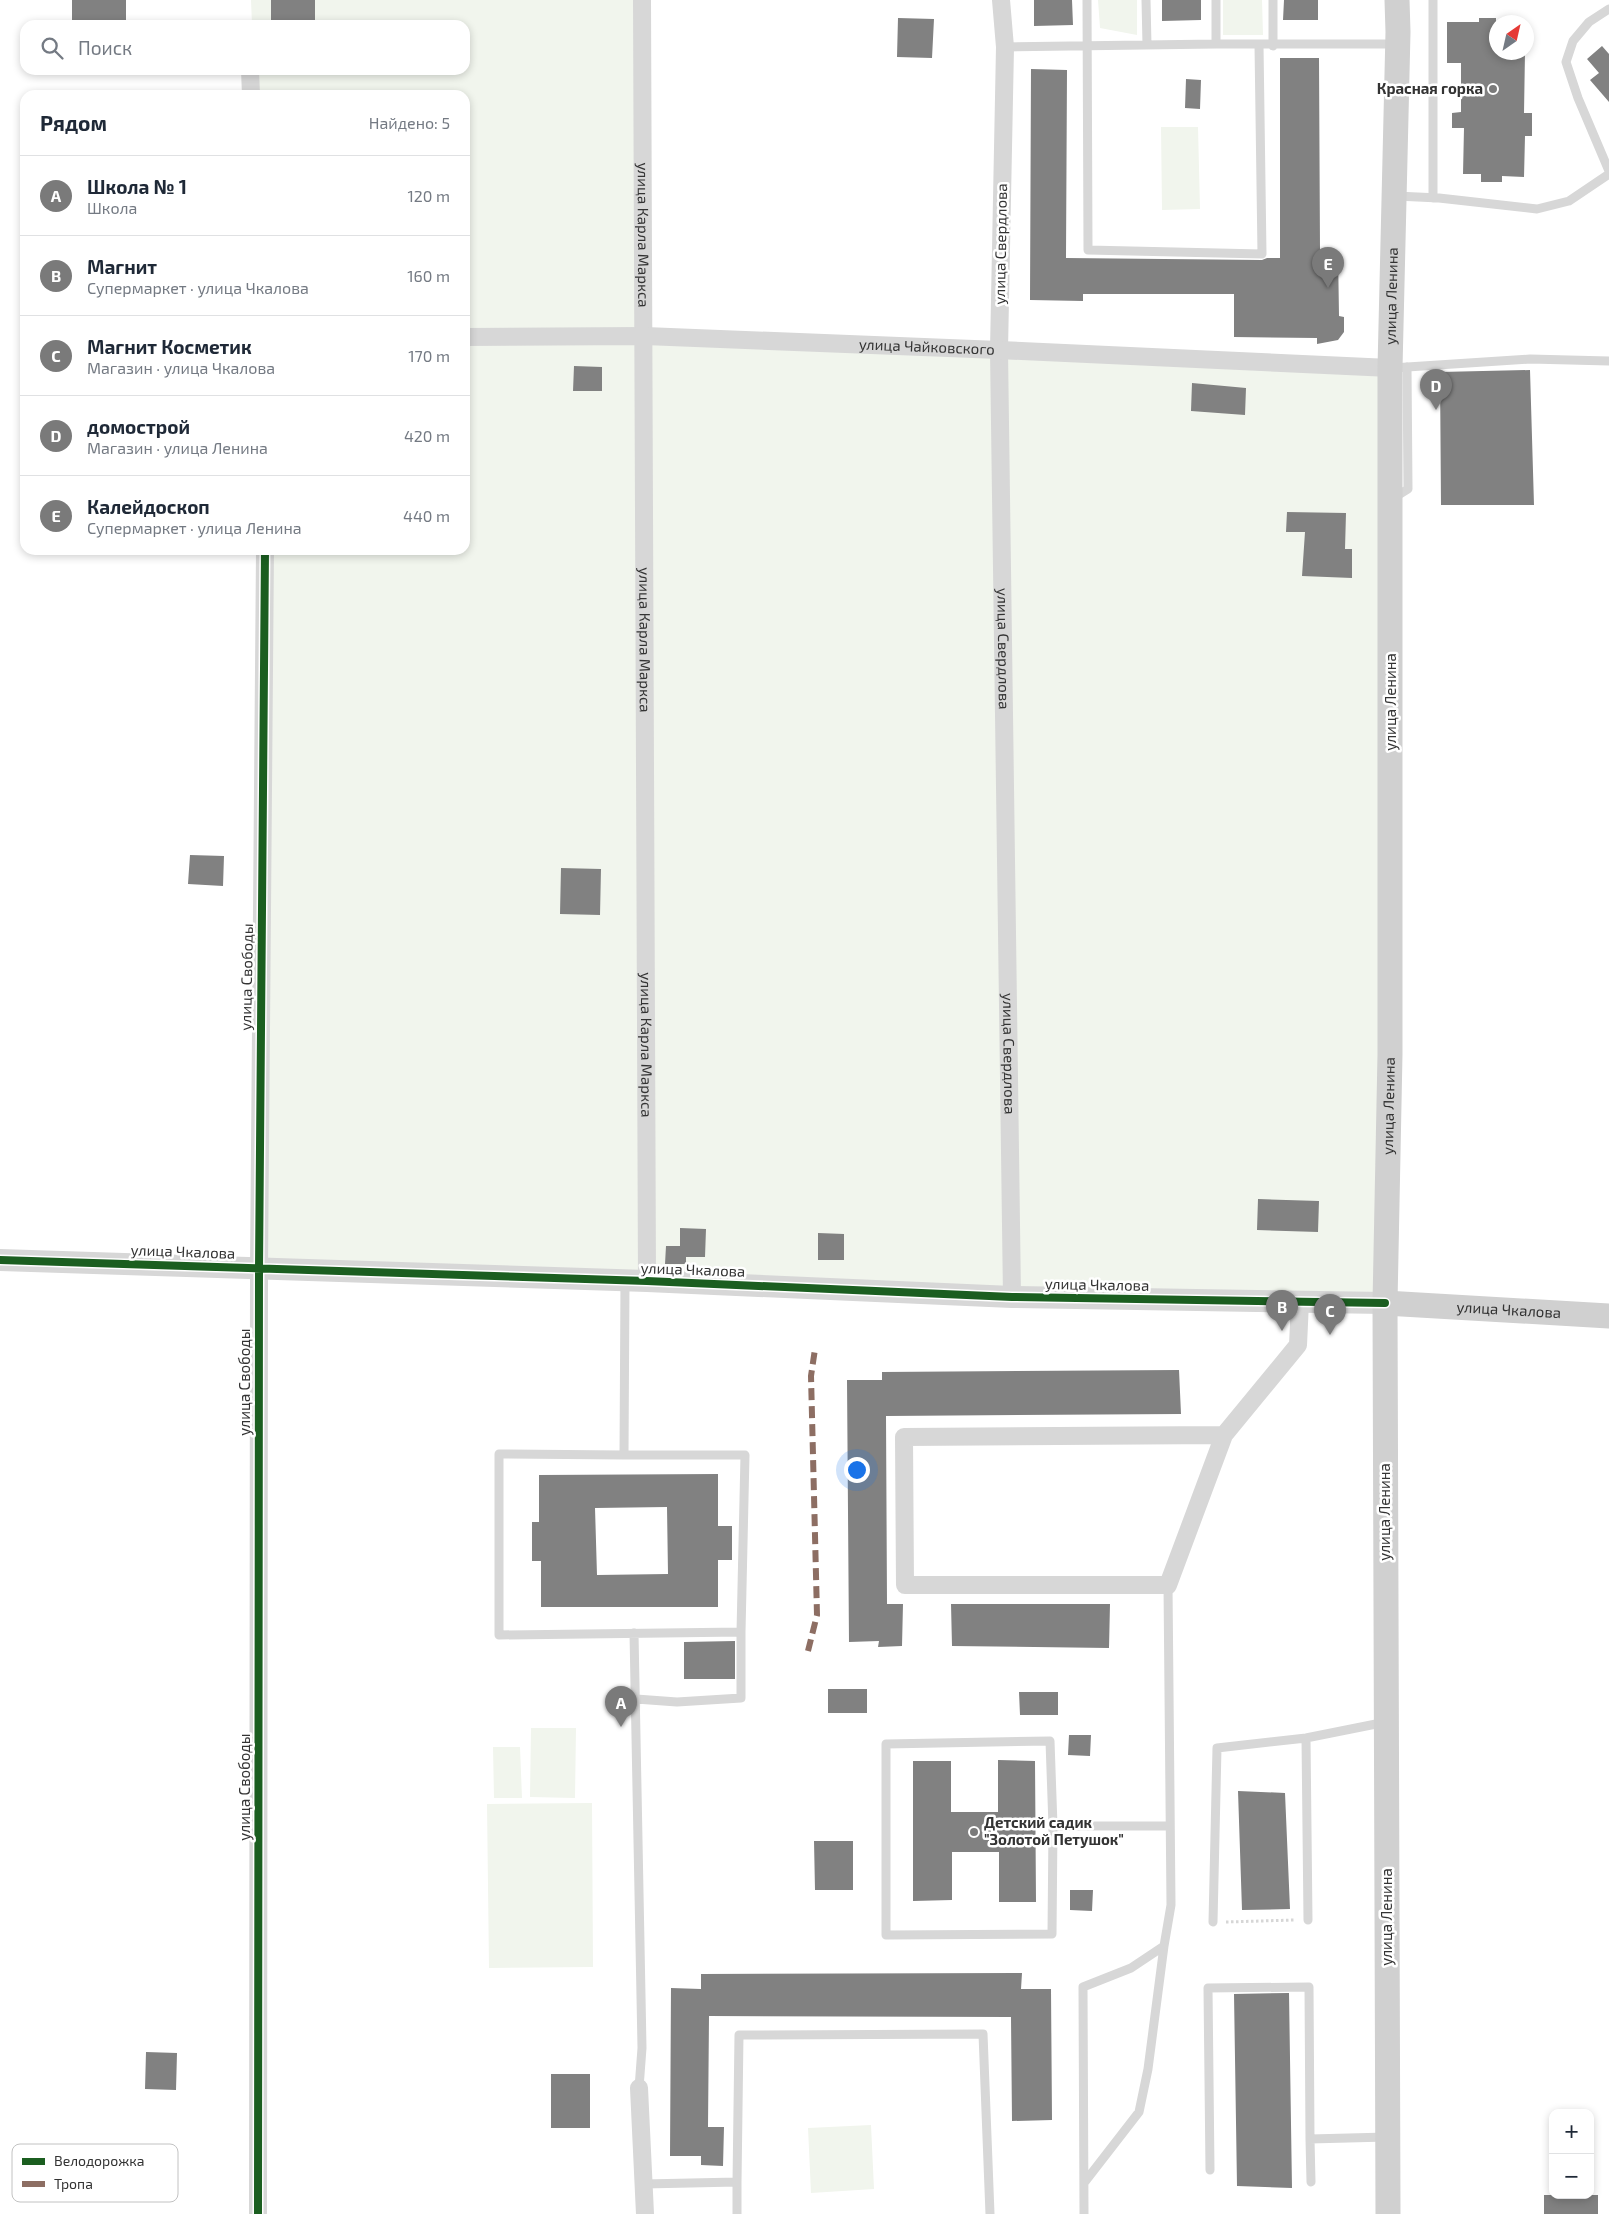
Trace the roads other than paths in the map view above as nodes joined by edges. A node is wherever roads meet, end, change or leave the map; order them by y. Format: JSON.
{"nodes":[{"id":1,"x":642,"y":0,"type":"edge"},
{"id":2,"x":1001,"y":0,"type":"edge"},
{"id":3,"x":1087,"y":0,"type":"edge"},
{"id":4,"x":1146,"y":0,"type":"edge"},
{"id":5,"x":1216,"y":0,"type":"edge"},
{"id":6,"x":1273,"y":0,"type":"edge"},
{"id":7,"x":1396,"y":0,"type":"edge"},
{"id":8,"x":1433,"y":0,"type":"edge"},
{"id":9,"x":1609,"y":10,"type":"edge"},
{"id":10,"x":1216,"y":44,"type":"junction"},
{"id":11,"x":1397,"y":44,"type":"junction"},
{"id":12,"x":1147,"y":45,"type":"junction"},
{"id":13,"x":1259,"y":45,"type":"junction"},
{"id":14,"x":1087,"y":46,"type":"junction"},
{"id":15,"x":1273,"y":46,"type":"junction"},
{"id":16,"x":1005,"y":47,"type":"junction"},
{"id":17,"x":250,"y":75,"type":"edge"},
{"id":18,"x":251,"y":90,"type":"edge"},
{"id":19,"x":1609,"y":173,"type":"edge"},
{"id":20,"x":1394,"y":196,"type":"junction"},
{"id":21,"x":1433,"y":198,"type":"junction"},
{"id":22,"x":645,"y":336,"type":"junction"},
{"id":23,"x":470,"y":337,"type":"edge"},
{"id":24,"x":999,"y":350,"type":"junction"},
{"id":25,"x":1609,"y":361,"type":"edge"},
{"id":26,"x":1398,"y":368,"type":"junction"},
{"id":27,"x":265,"y":555,"type":"edge"},
{"id":28,"x":0,"y":1260,"type":"edge"},
{"id":29,"x":258,"y":1268,"type":"junction"},
{"id":30,"x":636,"y":1281,"type":"junction"},
{"id":31,"x":1012,"y":1297,"type":"junction"},
{"id":32,"x":1300,"y":1302,"type":"junction"},
{"id":33,"x":1385,"y":1303,"type":"junction"},
{"id":34,"x":1609,"y":1316,"type":"edge"},
{"id":35,"x":1224,"y":1435,"type":"junction"},
{"id":36,"x":624,"y":1455,"type":"junction"},
{"id":37,"x":1168,"y":1585,"type":"junction"},
{"id":38,"x":740,"y":1632,"type":"junction"},
{"id":39,"x":634,"y":1633,"type":"junction"},
{"id":40,"x":636,"y":1699,"type":"junction"},
{"id":41,"x":1386,"y":1722,"type":"junction"},
{"id":42,"x":1306,"y":1738,"type":"junction"},
{"id":43,"x":1053,"y":1826,"type":"junction"},
{"id":44,"x":1170,"y":1826,"type":"junction"},
{"id":45,"x":1308,"y":1920,"type":"road end"},
{"id":46,"x":1213,"y":1922,"type":"road end"},
{"id":47,"x":1164,"y":1946,"type":"junction"},
{"id":48,"x":639,"y":2088,"type":"joint"},
{"id":49,"x":1387,"y":2137,"type":"junction"},
{"id":50,"x":1310,"y":2139,"type":"junction"},
{"id":51,"x":1210,"y":2170,"type":"dead end"},
{"id":52,"x":737,"y":2182,"type":"junction"},
{"id":53,"x":1311,"y":2182,"type":"dead end"},
{"id":54,"x":1084,"y":2183,"type":"junction"},
{"id":55,"x":644,"y":2184,"type":"junction"},
{"id":56,"x":258,"y":2214,"type":"edge"},
{"id":57,"x":645,"y":2214,"type":"edge"},
{"id":58,"x":737,"y":2214,"type":"edge"},
{"id":59,"x":990,"y":2214,"type":"edge"},
{"id":60,"x":1084,"y":2214,"type":"edge"},
{"id":61,"x":1388,"y":2214,"type":"edge"}],
"edges":[{"from":1,"to":22,"type":"street","name":"улица Карла Маркса"},
{"from":2,"to":16,"type":"street","name":"улица Свердлова"},
{"from":3,"to":14,"type":"lane"},
{"from":4,"to":12,"type":"lane"},
{"from":5,"to":10,"type":"lane"},
{"from":6,"to":15,"type":"lane"},
{"from":7,"to":11,"type":"main road","name":"улица Ленина"},
{"from":8,"to":21,"type":"lane"},
{"from":9,"to":19,"type":"lane"},
{"from":10,"to":12,"type":"lane"},
{"from":10,"to":13,"type":"lane"},
{"from":11,"to":15,"type":"lane"},
{"from":11,"to":20,"type":"main road","name":"улица Ленина"},
{"from":12,"to":14,"type":"lane"},
{"from":13,"to":14,"type":"lane"},
{"from":13,"to":15,"type":"lane"},
{"from":14,"to":16,"type":"lane"},
{"from":16,"to":24,"type":"street","name":"улица Свердлова"},
{"from":17,"to":18,"type":"street"},
{"from":19,"to":21,"type":"lane"},
{"from":20,"to":21,"type":"lane"},
{"from":20,"to":26,"type":"main road","name":"улица Ленина"},
{"from":22,"to":23,"type":"street","name":"улица Чайковского"},
{"from":22,"to":24,"type":"street","name":"улица Чайковского"},
{"from":22,"to":30,"type":"street","name":"улица Карла Маркса"},
{"from":24,"to":26,"type":"street","name":"улица Чайковского"},
{"from":24,"to":31,"type":"street","name":"улица Свердлова"},
{"from":25,"to":26,"type":"lane"},
{"from":26,"to":33,"type":"main road","name":"улица Ленина"},
{"from":27,"to":29,"type":"street","name":"улица Свободы"},
{"from":28,"to":29,"type":"street","name":"улица Чкалова"},
{"from":29,"to":30,"type":"street","name":"улица Чкалова"},
{"from":29,"to":56,"type":"street","name":"улица Свободы"},
{"from":30,"to":31,"type":"street","name":"улица Чкалова"},
{"from":30,"to":36,"type":"lane"},
{"from":31,"to":32,"type":"street","name":"улица Чкалова"},
{"from":32,"to":33,"type":"street","name":"улица Чкалова"},
{"from":32,"to":35,"type":"street"},
{"from":33,"to":34,"type":"main road","name":"улица Чкалова"},
{"from":33,"to":41,"type":"main road","name":"улица Ленина"},
{"from":35,"to":37,"type":"street"},
{"from":35,"to":37,"type":"street"},
{"from":36,"to":38,"type":"lane"},
{"from":36,"to":39,"type":"lane"},
{"from":37,"to":44,"type":"lane"},
{"from":38,"to":39,"type":"lane"},
{"from":38,"to":40,"type":"lane"},
{"from":39,"to":40,"type":"lane"},
{"from":40,"to":48,"type":"lane"},
{"from":41,"to":42,"type":"lane"},
{"from":41,"to":49,"type":"main road","name":"улица Ленина"},
{"from":42,"to":45,"type":"lane"},
{"from":42,"to":46,"type":"lane"},
{"from":43,"to":43,"type":"lane"},
{"from":43,"to":44,"type":"lane"},
{"from":44,"to":47,"type":"lane"},
{"from":47,"to":54,"type":"lane"},
{"from":47,"to":54,"type":"lane"},
{"from":48,"to":55,"type":"street"},
{"from":49,"to":50,"type":"lane"},
{"from":49,"to":61,"type":"main road","name":"улица Ленина"},
{"from":50,"to":51,"type":"lane"},
{"from":50,"to":53,"type":"lane"},
{"from":52,"to":55,"type":"lane"},
{"from":52,"to":58,"type":"lane"},
{"from":52,"to":59,"type":"lane"},
{"from":54,"to":60,"type":"lane"},
{"from":55,"to":57,"type":"street"}]}
